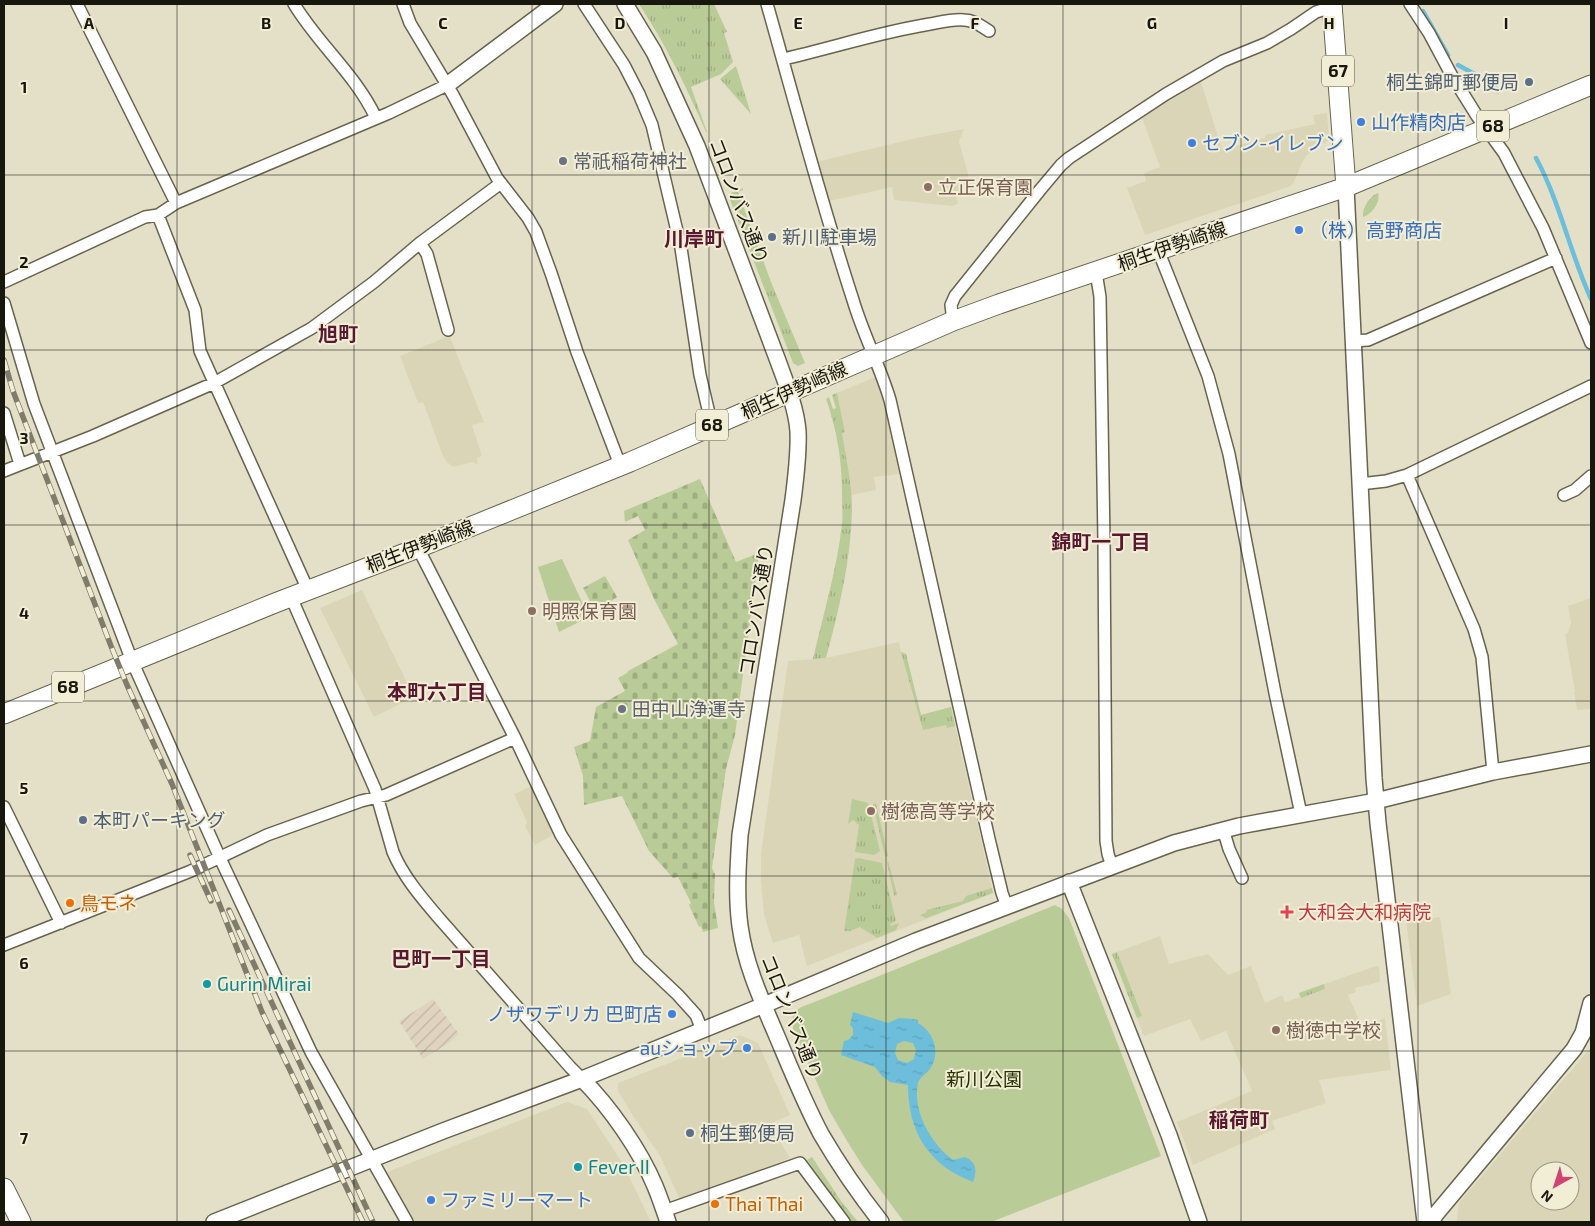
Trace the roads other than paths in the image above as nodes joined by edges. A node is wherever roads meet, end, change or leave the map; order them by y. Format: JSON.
{"nodes":[{"id":1,"x":77,"y":4,"type":"edge"},
{"id":2,"x":294,"y":4,"type":"edge"},
{"id":3,"x":403,"y":4,"type":"edge"},
{"id":4,"x":555,"y":4,"type":"edge"},
{"id":5,"x":584,"y":4,"type":"edge"},
{"id":6,"x":625,"y":4,"type":"edge"},
{"id":7,"x":767,"y":4,"type":"edge"},
{"id":8,"x":1410,"y":4,"type":"edge"},
{"id":9,"x":1332,"y":5,"type":"edge"},
{"id":10,"x":988,"y":31,"type":"dead end"},
{"id":11,"x":783,"y":59,"type":"junction"},
{"id":12,"x":447,"y":85,"type":"junction"},
{"id":13,"x":1591,"y":85,"type":"edge"},
{"id":14,"x":376,"y":118,"type":"junction"},
{"id":15,"x":1487,"y":129,"type":"junction"},
{"id":16,"x":501,"y":183,"type":"junction"},
{"id":17,"x":1346,"y":187,"type":"junction"},
{"id":18,"x":176,"y":203,"type":"junction"},
{"id":19,"x":158,"y":215,"type":"junction"},
{"id":20,"x":420,"y":243,"type":"junction"},
{"id":21,"x":1158,"y":250,"type":"junction"},
{"id":22,"x":1556,"y":258,"type":"junction"},
{"id":23,"x":1096,"y":272,"type":"junction"},
{"id":24,"x":4,"y":282,"type":"edge"},
{"id":25,"x":4,"y":303,"type":"edge"},
{"id":26,"x":954,"y":321,"type":"junction"},
{"id":27,"x":448,"y":330,"type":"dead end"},
{"id":28,"x":1353,"y":341,"type":"junction"},
{"id":29,"x":1591,"y":343,"type":"edge"},
{"id":30,"x":873,"y":355,"type":"junction"},
{"id":31,"x":214,"y":383,"type":"junction"},
{"id":32,"x":1591,"y":386,"type":"edge"},
{"id":33,"x":790,"y":394,"type":"junction"},
{"id":34,"x":4,"y":413,"type":"edge"},
{"id":35,"x":712,"y":426,"type":"junction"},
{"id":36,"x":52,"y":452,"type":"junction"},
{"id":37,"x":20,"y":464,"type":"junction"},
{"id":38,"x":620,"y":465,"type":"junction"},
{"id":39,"x":4,"y":471,"type":"edge"},
{"id":40,"x":1406,"y":475,"type":"junction"},
{"id":41,"x":1591,"y":476,"type":"edge"},
{"id":42,"x":1360,"y":484,"type":"junction"},
{"id":43,"x":1564,"y":495,"type":"dead end"},
{"id":44,"x":418,"y":548,"type":"junction"},
{"id":45,"x":300,"y":593,"type":"junction"},
{"id":46,"x":132,"y":661,"type":"junction"},
{"id":47,"x":4,"y":714,"type":"edge"},
{"id":48,"x":515,"y":738,"type":"junction"},
{"id":49,"x":1591,"y":754,"type":"edge"},
{"id":50,"x":1493,"y":772,"type":"junction"},
{"id":51,"x":378,"y":797,"type":"junction"},
{"id":52,"x":1376,"y":800,"type":"junction"},
{"id":53,"x":4,"y":807,"type":"edge"},
{"id":54,"x":1301,"y":814,"type":"junction"},
{"id":55,"x":1223,"y":829,"type":"junction"},
{"id":56,"x":220,"y":858,"type":"junction"},
{"id":57,"x":1112,"y":866,"type":"junction"},
{"id":58,"x":1242,"y":878,"type":"dead end"},
{"id":59,"x":1069,"y":882,"type":"junction"},
{"id":60,"x":1007,"y":907,"type":"junction"},
{"id":61,"x":61,"y":923,"type":"junction"},
{"id":62,"x":4,"y":945,"type":"edge"},
{"id":63,"x":1591,"y":1003,"type":"edge"},
{"id":64,"x":764,"y":1005,"type":"junction"},
{"id":65,"x":702,"y":1030,"type":"junction"},
{"id":66,"x":582,"y":1078,"type":"junction"},
{"id":67,"x":372,"y":1160,"type":"junction"},
{"id":68,"x":4,"y":1188,"type":"edge"},
{"id":69,"x":666,"y":1217,"type":"edge"},
{"id":70,"x":21,"y":1222,"type":"edge"},
{"id":71,"x":216,"y":1222,"type":"edge"},
{"id":72,"x":407,"y":1222,"type":"edge"},
{"id":73,"x":844,"y":1222,"type":"edge"},
{"id":74,"x":881,"y":1222,"type":"edge"},
{"id":75,"x":1199,"y":1222,"type":"edge"},
{"id":76,"x":1425,"y":1222,"type":"edge"},
{"id":77,"x":1431,"y":1222,"type":"edge"}],
"edges":[{"from":1,"to":18,"type":"street"},
{"from":2,"to":14,"type":"street"},
{"from":3,"to":12,"type":"street"},
{"from":4,"to":12,"type":"street"},
{"from":5,"to":35,"type":"street"},
{"from":6,"to":33,"type":"street","name":"コロンバス通り"},
{"from":7,"to":11,"type":"street"},
{"from":8,"to":15,"type":"street"},
{"from":9,"to":17,"type":"main road","number":"67"},
{"from":9,"to":26,"type":"street"},
{"from":10,"to":11,"type":"street"},
{"from":11,"to":30,"type":"street"},
{"from":12,"to":14,"type":"street"},
{"from":12,"to":16,"type":"street"},
{"from":13,"to":15,"type":"main road","name":"桐生伊勢崎線","number":"68"},
{"from":14,"to":18,"type":"street"},
{"from":15,"to":17,"type":"main road","name":"桐生伊勢崎線","number":"68"},
{"from":15,"to":22,"type":"street"},
{"from":16,"to":20,"type":"street"},
{"from":16,"to":38,"type":"street"},
{"from":17,"to":21,"type":"main road","name":"桐生伊勢崎線","number":"68"},
{"from":17,"to":28,"type":"street"},
{"from":18,"to":19,"type":"street"},
{"from":19,"to":24,"type":"street"},
{"from":19,"to":31,"type":"street"},
{"from":20,"to":27,"type":"street"},
{"from":20,"to":31,"type":"street"},
{"from":21,"to":23,"type":"main road","name":"桐生伊勢崎線","number":"68"},
{"from":21,"to":54,"type":"street"},
{"from":22,"to":28,"type":"street"},
{"from":22,"to":29,"type":"street"},
{"from":23,"to":26,"type":"main road","name":"桐生伊勢崎線","number":"68"},
{"from":23,"to":57,"type":"street"},
{"from":25,"to":36,"type":"street"},
{"from":26,"to":30,"type":"main road","name":"桐生伊勢崎線","number":"68"},
{"from":28,"to":42,"type":"street"},
{"from":30,"to":33,"type":"main road","name":"桐生伊勢崎線","number":"68"},
{"from":30,"to":60,"type":"street"},
{"from":31,"to":36,"type":"street"},
{"from":31,"to":45,"type":"street"},
{"from":32,"to":40,"type":"street"},
{"from":33,"to":35,"type":"main road","name":"桐生伊勢崎線","number":"68"},
{"from":33,"to":64,"type":"street","name":"コロンバス通り"},
{"from":34,"to":37,"type":"street"},
{"from":35,"to":38,"type":"main road","name":"桐生伊勢崎線","number":"68"},
{"from":36,"to":37,"type":"street"},
{"from":36,"to":46,"type":"street"},
{"from":37,"to":39,"type":"street"},
{"from":38,"to":44,"type":"main road","name":"桐生伊勢崎線","number":"68"},
{"from":40,"to":42,"type":"street"},
{"from":40,"to":50,"type":"street"},
{"from":41,"to":43,"type":"street"},
{"from":42,"to":52,"type":"street"},
{"from":44,"to":45,"type":"main road","name":"桐生伊勢崎線","number":"68"},
{"from":44,"to":48,"type":"street"},
{"from":45,"to":46,"type":"main road","name":"桐生伊勢崎線","number":"68"},
{"from":45,"to":51,"type":"street"},
{"from":46,"to":47,"type":"main road","name":"桐生伊勢崎線","number":"68"},
{"from":46,"to":56,"type":"street"},
{"from":48,"to":51,"type":"street"},
{"from":48,"to":65,"type":"street"},
{"from":49,"to":50,"type":"street"},
{"from":50,"to":52,"type":"street"},
{"from":51,"to":56,"type":"street"},
{"from":51,"to":66,"type":"street"},
{"from":52,"to":54,"type":"street"},
{"from":52,"to":76,"type":"street"},
{"from":53,"to":61,"type":"street"},
{"from":54,"to":55,"type":"street"},
{"from":55,"to":57,"type":"street"},
{"from":55,"to":58,"type":"street"},
{"from":56,"to":61,"type":"street"},
{"from":56,"to":67,"type":"street"},
{"from":57,"to":59,"type":"street"},
{"from":59,"to":60,"type":"street"},
{"from":59,"to":75,"type":"street"},
{"from":60,"to":64,"type":"street"},
{"from":61,"to":62,"type":"street"},
{"from":63,"to":77,"type":"street"},
{"from":64,"to":65,"type":"street"},
{"from":64,"to":74,"type":"street","name":"コロンバス通り"},
{"from":65,"to":66,"type":"street"},
{"from":66,"to":67,"type":"street"},
{"from":66,"to":69,"type":"street"},
{"from":67,"to":71,"type":"street"},
{"from":67,"to":72,"type":"street"},
{"from":68,"to":70,"type":"main road"},
{"from":69,"to":73,"type":"street"}]}
